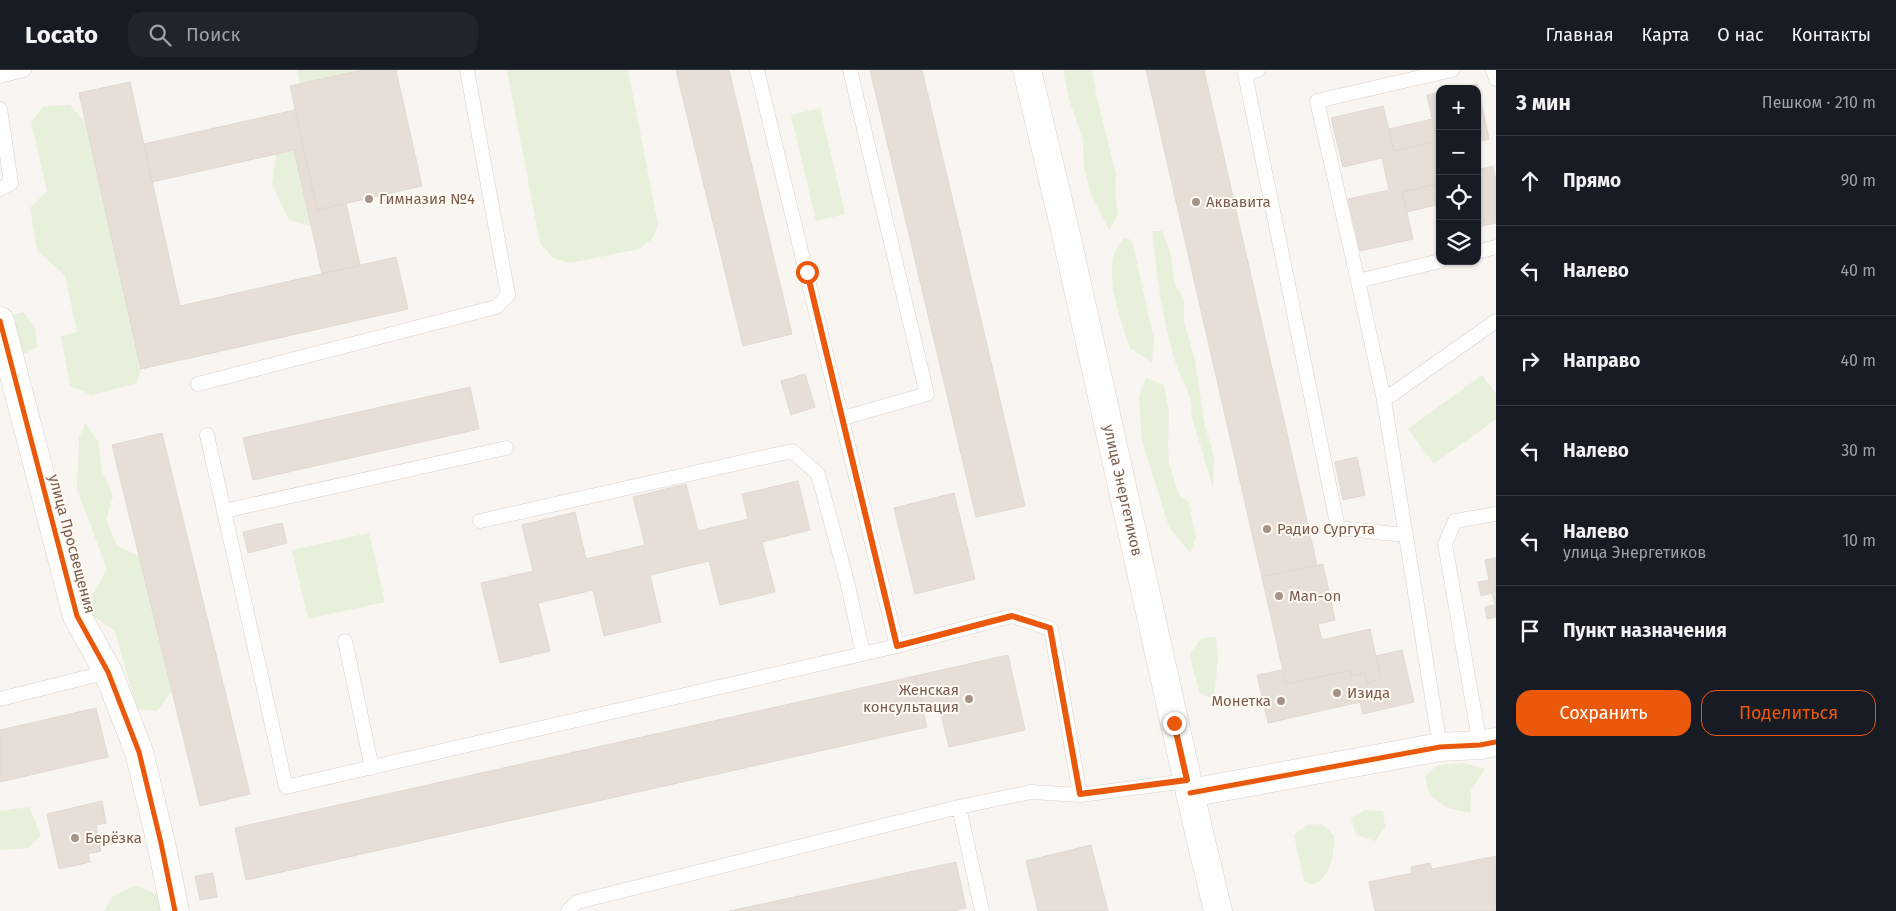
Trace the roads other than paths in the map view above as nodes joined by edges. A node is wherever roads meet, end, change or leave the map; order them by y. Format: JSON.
{"nodes":[{"id":1,"x":24,"y":70,"type":"edge"},
{"id":2,"x":467,"y":70,"type":"edge"},
{"id":3,"x":758,"y":70,"type":"edge"},
{"id":4,"x":850,"y":70,"type":"edge"},
{"id":5,"x":1027,"y":70,"type":"edge"},
{"id":6,"x":1258,"y":70,"type":"edge"},
{"id":7,"x":1452,"y":70,"type":"edge"},
{"id":8,"x":1493,"y":70,"type":"edge"},
{"id":9,"x":0,"y":76,"type":"edge"},
{"id":10,"x":1496,"y":79,"type":"edge"},
{"id":11,"x":0,"y":109,"type":"edge"},
{"id":12,"x":0,"y":189,"type":"edge"},
{"id":13,"x":1496,"y":247,"type":"edge"},
{"id":14,"x":1481,"y":251,"type":"edge"},
{"id":15,"x":1436,"y":262,"type":"edge"},
{"id":16,"x":1358,"y":281,"type":"junction"},
{"id":17,"x":0,"y":321,"type":"edge"},
{"id":18,"x":1496,"y":321,"type":"edge"},
{"id":19,"x":198,"y":384,"type":"dead end"},
{"id":20,"x":1384,"y":400,"type":"junction"},
{"id":21,"x":842,"y":418,"type":"junction"},
{"id":22,"x":207,"y":434,"type":"dead end"},
{"id":23,"x":506,"y":448,"type":"dead end"},
{"id":24,"x":224,"y":511,"type":"junction"},
{"id":25,"x":1496,"y":514,"type":"edge"},
{"id":26,"x":480,"y":521,"type":"dead end"},
{"id":27,"x":1405,"y":535,"type":"junction"},
{"id":28,"x":345,"y":641,"type":"dead end"},
{"id":29,"x":897,"y":646,"type":"junction"},
{"id":30,"x":863,"y":654,"type":"junction"},
{"id":31,"x":108,"y":672,"type":"junction"},
{"id":32,"x":0,"y":699,"type":"edge"},
{"id":33,"x":1488,"y":743,"type":"edge"},
{"id":34,"x":1440,"y":747,"type":"junction"},
{"id":35,"x":372,"y":768,"type":"junction"},
{"id":36,"x":1188,"y":787,"type":"junction"},
{"id":37,"x":1080,"y":794,"type":"junction"},
{"id":38,"x":959,"y":807,"type":"junction"},
{"id":39,"x":176,"y":911,"type":"edge"},
{"id":40,"x":568,"y":911,"type":"edge"},
{"id":41,"x":982,"y":911,"type":"edge"},
{"id":42,"x":1218,"y":911,"type":"edge"}],
"edges":[{"from":1,"to":9,"type":"lane"},
{"from":2,"to":19,"type":"lane"},
{"from":3,"to":21,"type":"lane"},
{"from":4,"to":21,"type":"lane"},
{"from":5,"to":36,"type":"street","name":"улица Энергетиков"},
{"from":6,"to":27,"type":"lane"},
{"from":7,"to":16,"type":"lane"},
{"from":8,"to":10,"type":"lane"},
{"from":11,"to":12,"type":"lane"},
{"from":13,"to":14,"type":"lane"},
{"from":15,"to":16,"type":"lane"},
{"from":16,"to":20,"type":"lane"},
{"from":17,"to":31,"type":"street","name":"улица Просвещения"},
{"from":18,"to":20,"type":"lane"},
{"from":20,"to":27,"type":"lane"},
{"from":21,"to":29,"type":"lane"},
{"from":22,"to":24,"type":"lane"},
{"from":23,"to":24,"type":"lane"},
{"from":24,"to":35,"type":"lane"},
{"from":25,"to":33,"type":"lane"},
{"from":26,"to":30,"type":"lane"},
{"from":27,"to":34,"type":"lane"},
{"from":28,"to":35,"type":"lane"},
{"from":29,"to":30,"type":"lane"},
{"from":29,"to":37,"type":"lane"},
{"from":30,"to":35,"type":"lane"},
{"from":31,"to":32,"type":"lane"},
{"from":31,"to":39,"type":"street","name":"улица Просвещения"},
{"from":33,"to":34,"type":"street"},
{"from":34,"to":36,"type":"street"},
{"from":36,"to":37,"type":"lane"},
{"from":36,"to":42,"type":"street","name":"улица Энергетиков"},
{"from":37,"to":38,"type":"lane"},
{"from":38,"to":40,"type":"lane"},
{"from":38,"to":41,"type":"lane"}]}
